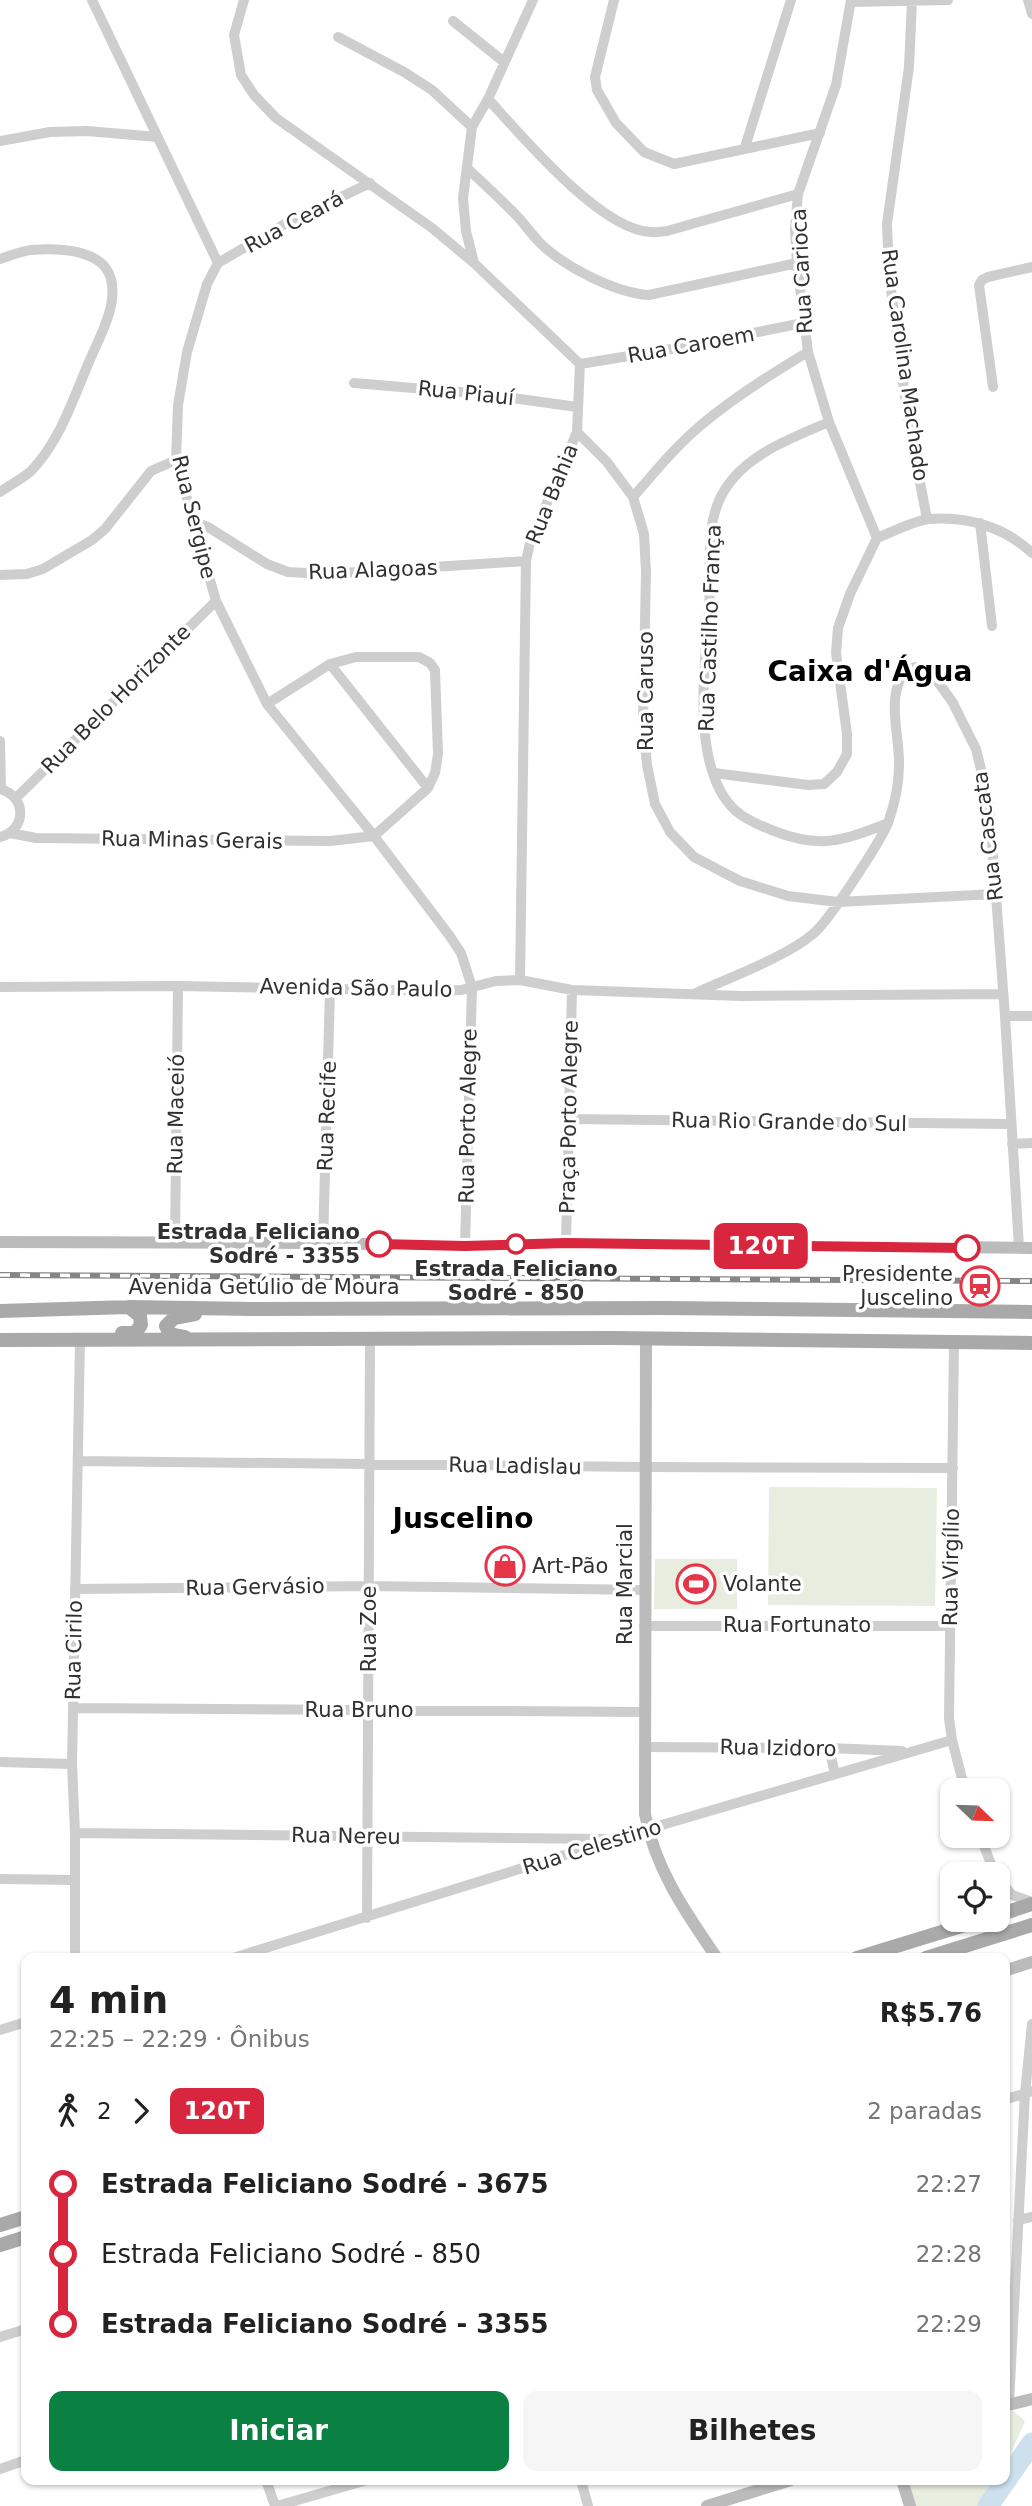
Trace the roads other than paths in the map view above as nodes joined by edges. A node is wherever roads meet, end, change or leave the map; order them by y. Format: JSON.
{"nodes":[{"id":1,"x":92,"y":0,"type":"edge"},
{"id":2,"x":244,"y":0,"type":"edge"},
{"id":3,"x":533,"y":0,"type":"edge"},
{"id":4,"x":614,"y":0,"type":"edge"},
{"id":5,"x":791,"y":0,"type":"edge"},
{"id":6,"x":948,"y":0,"type":"edge"},
{"id":7,"x":1028,"y":0,"type":"edge"},
{"id":8,"x":851,"y":1,"type":"edge"},
{"id":9,"x":912,"y":2,"type":"junction"},
{"id":10,"x":1032,"y":14,"type":"edge"},
{"id":11,"x":453,"y":20,"type":"dead end"},
{"id":12,"x":338,"y":37,"type":"dead end"},
{"id":13,"x":505,"y":62,"type":"junction"},
{"id":14,"x":488,"y":99,"type":"junction"},
{"id":15,"x":472,"y":127,"type":"junction"},
{"id":16,"x":820,"y":133,"type":"junction"},
{"id":17,"x":158,"y":137,"type":"junction"},
{"id":18,"x":0,"y":141,"type":"edge"},
{"id":19,"x":745,"y":147,"type":"junction"},
{"id":20,"x":467,"y":168,"type":"junction"},
{"id":21,"x":370,"y":183,"type":"junction"},
{"id":22,"x":798,"y":194,"type":"junction"},
{"id":23,"x":0,"y":259,"type":"edge"},
{"id":24,"x":218,"y":263,"type":"junction"},
{"id":25,"x":474,"y":264,"type":"junction"},
{"id":26,"x":797,"y":264,"type":"junction"},
{"id":27,"x":1032,"y":267,"type":"edge"},
{"id":28,"x":803,"y":323,"type":"junction"},
{"id":29,"x":808,"y":352,"type":"junction"},
{"id":30,"x":580,"y":364,"type":"junction"},
{"id":31,"x":354,"y":383,"type":"dead end"},
{"id":32,"x":993,"y":387,"type":"dead end"},
{"id":33,"x":577,"y":407,"type":"junction"},
{"id":34,"x":829,"y":422,"type":"junction"},
{"id":35,"x":577,"y":432,"type":"junction"},
{"id":36,"x":176,"y":460,"type":"junction"},
{"id":37,"x":0,"y":492,"type":"edge"},
{"id":38,"x":633,"y":497,"type":"junction"},
{"id":39,"x":927,"y":519,"type":"junction"},
{"id":40,"x":192,"y":521,"type":"junction"},
{"id":41,"x":980,"y":523,"type":"junction"},
{"id":42,"x":877,"y":538,"type":"junction"},
{"id":43,"x":1032,"y":553,"type":"edge"},
{"id":44,"x":526,"y":561,"type":"junction"},
{"id":45,"x":0,"y":575,"type":"edge"},
{"id":46,"x":216,"y":601,"type":"junction"},
{"id":47,"x":992,"y":626,"type":"dead end"},
{"id":48,"x":330,"y":664,"type":"junction"},
{"id":49,"x":267,"y":704,"type":"junction"},
{"id":50,"x":0,"y":741,"type":"edge"},
{"id":51,"x":714,"y":773,"type":"junction"},
{"id":52,"x":428,"y":788,"type":"junction"},
{"id":53,"x":0,"y":789,"type":"edge"},
{"id":54,"x":16,"y":798,"type":"junction"},
{"id":55,"x":887,"y":824,"type":"junction"},
{"id":56,"x":5,"y":835,"type":"edge"},
{"id":57,"x":374,"y":836,"type":"junction"},
{"id":58,"x":996,"y":894,"type":"junction"},
{"id":59,"x":838,"y":902,"type":"junction"},
{"id":60,"x":520,"y":980,"type":"junction"},
{"id":61,"x":178,"y":986,"type":"junction"},
{"id":62,"x":0,"y":987,"type":"edge"},
{"id":63,"x":471,"y":987,"type":"junction"},
{"id":64,"x":330,"y":989,"type":"junction"},
{"id":65,"x":572,"y":990,"type":"junction"},
{"id":66,"x":694,"y":993,"type":"junction"},
{"id":67,"x":1003,"y":993,"type":"junction"},
{"id":68,"x":1006,"y":1016,"type":"junction"},
{"id":69,"x":1032,"y":1016,"type":"edge"},
{"id":70,"x":568,"y":1119,"type":"junction"},
{"id":71,"x":1010,"y":1124,"type":"junction"},
{"id":72,"x":1012,"y":1143,"type":"junction"},
{"id":73,"x":1032,"y":1143,"type":"edge"},
{"id":74,"x":175,"y":1241,"type":"junction"},
{"id":75,"x":0,"y":1242,"type":"edge"},
{"id":76,"x":323,"y":1243,"type":"junction"},
{"id":77,"x":566,"y":1243,"type":"junction"},
{"id":78,"x":465,"y":1246,"type":"junction"},
{"id":79,"x":1025,"y":1248,"type":"edge"},
{"id":80,"x":129,"y":1307,"type":"junction"},
{"id":81,"x":252,"y":1309,"type":"junction"},
{"id":82,"x":0,"y":1311,"type":"edge"},
{"id":83,"x":1032,"y":1312,"type":"edge"},
{"id":84,"x":646,"y":1338,"type":"junction"},
{"id":85,"x":0,"y":1340,"type":"edge"},
{"id":86,"x":210,"y":1340,"type":"junction"},
{"id":87,"x":370,"y":1340,"type":"junction"},
{"id":88,"x":80,"y":1341,"type":"junction"},
{"id":89,"x":954,"y":1343,"type":"junction"},
{"id":90,"x":1032,"y":1343,"type":"edge"},
{"id":91,"x":78,"y":1461,"type":"junction"},
{"id":92,"x":369,"y":1464,"type":"junction"},
{"id":93,"x":646,"y":1467,"type":"junction"},
{"id":94,"x":953,"y":1468,"type":"junction"},
{"id":95,"x":369,"y":1586,"type":"junction"},
{"id":96,"x":75,"y":1589,"type":"junction"},
{"id":97,"x":645,"y":1590,"type":"junction"},
{"id":98,"x":644,"y":1626,"type":"junction"},
{"id":99,"x":950,"y":1626,"type":"junction"},
{"id":100,"x":74,"y":1708,"type":"junction"},
{"id":101,"x":368,"y":1711,"type":"junction"},
{"id":102,"x":644,"y":1712,"type":"junction"},
{"id":103,"x":952,"y":1740,"type":"junction"},
{"id":104,"x":644,"y":1747,"type":"junction"},
{"id":105,"x":829,"y":1748,"type":"junction"},
{"id":106,"x":912,"y":1752,"type":"junction"},
{"id":107,"x":0,"y":1762,"type":"edge"},
{"id":108,"x":72,"y":1763,"type":"junction"},
{"id":109,"x":835,"y":1774,"type":"junction"},
{"id":110,"x":962,"y":1778,"type":"edge"},
{"id":111,"x":648,"y":1829,"type":"junction"},
{"id":112,"x":75,"y":1833,"type":"junction"},
{"id":113,"x":368,"y":1836,"type":"junction"},
{"id":114,"x":616,"y":1839,"type":"junction"},
{"id":115,"x":0,"y":1879,"type":"edge"},
{"id":116,"x":75,"y":1880,"type":"junction"},
{"id":117,"x":1010,"y":1893,"type":"edge"},
{"id":118,"x":1032,"y":1903,"type":"edge"},
{"id":119,"x":1010,"y":1911,"type":"edge"},
{"id":120,"x":367,"y":1917,"type":"junction"},
{"id":121,"x":1032,"y":1925,"type":"edge"},
{"id":122,"x":940,"y":1931,"type":"edge"},
{"id":123,"x":75,"y":1953,"type":"edge"},
{"id":124,"x":249,"y":1953,"type":"edge"},
{"id":125,"x":714,"y":1953,"type":"edge"},
{"id":126,"x":872,"y":1953,"type":"edge"},
{"id":127,"x":942,"y":1953,"type":"edge"},
{"id":128,"x":1032,"y":1962,"type":"edge"},
{"id":129,"x":1010,"y":1968,"type":"edge"},
{"id":130,"x":21,"y":2024,"type":"edge"},
{"id":131,"x":1032,"y":2024,"type":"edge"},
{"id":132,"x":0,"y":2030,"type":"edge"},
{"id":133,"x":1028,"y":2092,"type":"edge"},
{"id":134,"x":1010,"y":2098,"type":"edge"},
{"id":135,"x":1032,"y":2217,"type":"edge"},
{"id":136,"x":21,"y":2219,"type":"edge"},
{"id":137,"x":1018,"y":2220,"type":"junction"},
{"id":138,"x":0,"y":2225,"type":"edge"},
{"id":139,"x":21,"y":2239,"type":"edge"},
{"id":140,"x":0,"y":2245,"type":"edge"},
{"id":141,"x":21,"y":2331,"type":"edge"},
{"id":142,"x":0,"y":2337,"type":"edge"},
{"id":143,"x":1010,"y":2355,"type":"edge"},
{"id":144,"x":1032,"y":2399,"type":"edge"},
{"id":145,"x":1010,"y":2404,"type":"edge"},
{"id":146,"x":21,"y":2462,"type":"edge"},
{"id":147,"x":0,"y":2469,"type":"edge"},
{"id":148,"x":269,"y":2485,"type":"edge"},
{"id":149,"x":350,"y":2485,"type":"edge"},
{"id":150,"x":582,"y":2485,"type":"edge"},
{"id":151,"x":775,"y":2485,"type":"edge"},
{"id":152,"x":904,"y":2485,"type":"edge"},
{"id":153,"x":276,"y":2506,"type":"edge"},
{"id":154,"x":588,"y":2506,"type":"edge"},
{"id":155,"x":707,"y":2506,"type":"edge"},
{"id":156,"x":910,"y":2506,"type":"edge"}],
"edges":[{"from":1,"to":17,"type":"street"},
{"from":2,"to":21,"type":"street"},
{"from":3,"to":13,"type":"street"},
{"from":4,"to":19,"type":"street"},
{"from":5,"to":19,"type":"street"},
{"from":6,"to":9,"type":"street"},
{"from":7,"to":10,"type":"street"},
{"from":8,"to":9,"type":"street"},
{"from":8,"to":16,"type":"street","name":"Rua Carioca"},
{"from":9,"to":39,"type":"street","name":"Rua Carolina Machado"},
{"from":11,"to":13,"type":"street"},
{"from":12,"to":15,"type":"street"},
{"from":13,"to":14,"type":"street"},
{"from":14,"to":15,"type":"street"},
{"from":14,"to":22,"type":"street"},
{"from":15,"to":20,"type":"street"},
{"from":16,"to":19,"type":"street"},
{"from":16,"to":22,"type":"street","name":"Rua Carioca"},
{"from":17,"to":18,"type":"street"},
{"from":17,"to":24,"type":"street"},
{"from":20,"to":25,"type":"street"},
{"from":20,"to":26,"type":"street"},
{"from":21,"to":24,"type":"street","name":"Rua Ceará"},
{"from":21,"to":25,"type":"street"},
{"from":22,"to":26,"type":"street","name":"Rua Carioca"},
{"from":23,"to":37,"type":"street"},
{"from":24,"to":36,"type":"street","name":"Rua Sergipe"},
{"from":25,"to":30,"type":"street"},
{"from":26,"to":28,"type":"street","name":"Rua Carioca"},
{"from":27,"to":32,"type":"street"},
{"from":28,"to":29,"type":"street","name":"Rua Carioca"},
{"from":28,"to":30,"type":"street","name":"Rua Caroem"},
{"from":29,"to":34,"type":"street","name":"Rua Carioca"},
{"from":29,"to":38,"type":"street"},
{"from":30,"to":33,"type":"street","name":"Rua Bahia"},
{"from":31,"to":33,"type":"street","name":"Rua Piauí"},
{"from":33,"to":35,"type":"street","name":"Rua Bahia"},
{"from":34,"to":42,"type":"street","name":"Rua Carioca"},
{"from":34,"to":51,"type":"street","name":"Rua Castilho França"},
{"from":35,"to":38,"type":"street","name":"Rua Caruso"},
{"from":35,"to":44,"type":"street","name":"Rua Bahia"},
{"from":36,"to":40,"type":"street","name":"Rua Sergipe"},
{"from":36,"to":45,"type":"street"},
{"from":38,"to":59,"type":"street","name":"Rua Caruso"},
{"from":39,"to":41,"type":"street"},
{"from":39,"to":42,"type":"street"},
{"from":40,"to":44,"type":"street","name":"Rua Alagoas"},
{"from":40,"to":46,"type":"street","name":"Rua Sergipe"},
{"from":41,"to":43,"type":"street"},
{"from":41,"to":47,"type":"street"},
{"from":42,"to":51,"type":"street"},
{"from":44,"to":60,"type":"street","name":"Rua Bahia"},
{"from":46,"to":49,"type":"street","name":"Rua Sergipe"},
{"from":46,"to":54,"type":"street","name":"Rua Belo Horizonte"},
{"from":48,"to":49,"type":"street"},
{"from":48,"to":52,"type":"street"},
{"from":48,"to":52,"type":"street"},
{"from":49,"to":57,"type":"street","name":"Rua Sergipe"},
{"from":50,"to":53,"type":"street"},
{"from":51,"to":55,"type":"street","name":"Rua Castilho França"},
{"from":52,"to":57,"type":"street"},
{"from":53,"to":54,"type":"street"},
{"from":54,"to":56,"type":"street"},
{"from":55,"to":58,"type":"street","name":"Rua Cascata"},
{"from":55,"to":59,"type":"street","name":"Rua Cascata"},
{"from":56,"to":57,"type":"street","name":"Rua Minas Gerais"},
{"from":57,"to":63,"type":"street","name":"Rua Sergipe"},
{"from":58,"to":59,"type":"street","name":"Rua Caruso"},
{"from":58,"to":67,"type":"street","name":"Rua Cascata"},
{"from":59,"to":66,"type":"street","name":"Rua Cascata"},
{"from":60,"to":63,"type":"street","name":"Avenida São Paulo"},
{"from":60,"to":65,"type":"street","name":"Avenida São Paulo"},
{"from":61,"to":62,"type":"street","name":"Avenida São Paulo"},
{"from":61,"to":64,"type":"street","name":"Avenida São Paulo"},
{"from":61,"to":74,"type":"street","name":"Rua Maceió"},
{"from":63,"to":64,"type":"street","name":"Avenida São Paulo"},
{"from":63,"to":78,"type":"street","name":"Rua Porto Alegre"},
{"from":64,"to":76,"type":"street","name":"Rua Recife"},
{"from":65,"to":66,"type":"street","name":"Avenida São Paulo"},
{"from":65,"to":70,"type":"street","name":"Praça Porto Alegre"},
{"from":66,"to":67,"type":"street","name":"Avenida São Paulo"},
{"from":67,"to":68,"type":"street","name":"Rua Cascata"},
{"from":68,"to":69,"type":"street"},
{"from":68,"to":71,"type":"street","name":"Rua Cascata"},
{"from":70,"to":71,"type":"street","name":"Rua Rio Grande do Sul"},
{"from":70,"to":77,"type":"street","name":"Praça Porto Alegre"},
{"from":71,"to":72,"type":"street","name":"Rua Cascata"},
{"from":72,"to":73,"type":"street"},
{"from":72,"to":79,"type":"street","name":"Rua Cascata"},
{"from":74,"to":75,"type":"main road"},
{"from":74,"to":76,"type":"main road"},
{"from":76,"to":78,"type":"main road"},
{"from":77,"to":78,"type":"main road"},
{"from":77,"to":79,"type":"main road"},
{"from":80,"to":81,"type":"main road","name":"Avenida Getúlio de Moura"},
{"from":80,"to":82,"type":"main road","name":"Avenida Getúlio de Moura"},
{"from":80,"to":88,"type":"main road"},
{"from":81,"to":83,"type":"main road","name":"Avenida Getúlio de Moura"},
{"from":81,"to":86,"type":"main road"},
{"from":84,"to":87,"type":"main road"},
{"from":84,"to":89,"type":"main road"},
{"from":84,"to":93,"type":"main road","name":"Rua Marcial"},
{"from":85,"to":88,"type":"main road"},
{"from":86,"to":87,"type":"main road"},
{"from":86,"to":88,"type":"main road"},
{"from":87,"to":92,"type":"street","name":"Rua Zoe"},
{"from":88,"to":91,"type":"street","name":"Rua Cirilo"},
{"from":89,"to":90,"type":"main road"},
{"from":89,"to":94,"type":"street","name":"Rua Virgílio"},
{"from":91,"to":92,"type":"street","name":"Rua Ladislau"},
{"from":91,"to":96,"type":"street","name":"Rua Cirilo"},
{"from":92,"to":93,"type":"street","name":"Rua Ladislau"},
{"from":92,"to":95,"type":"street","name":"Rua Zoe"},
{"from":93,"to":94,"type":"street","name":"Rua Ladislau"},
{"from":93,"to":97,"type":"main road","name":"Rua Marcial"},
{"from":94,"to":99,"type":"street","name":"Rua Virgílio"},
{"from":95,"to":96,"type":"street","name":"Rua Gervásio"},
{"from":95,"to":97,"type":"street","name":"Rua Gervásio"},
{"from":95,"to":101,"type":"street","name":"Rua Zoe"},
{"from":96,"to":100,"type":"street","name":"Rua Cirilo"},
{"from":97,"to":98,"type":"main road","name":"Rua Marcial"},
{"from":98,"to":99,"type":"street","name":"Rua Fortunato"},
{"from":98,"to":102,"type":"main road","name":"Rua Marcial"},
{"from":99,"to":103,"type":"street","name":"Rua Virgílio"},
{"from":100,"to":101,"type":"street","name":"Rua Bruno"},
{"from":100,"to":108,"type":"street","name":"Rua Cirilo"},
{"from":101,"to":102,"type":"street","name":"Rua Bruno"},
{"from":101,"to":113,"type":"street","name":"Rua Zoe"},
{"from":102,"to":104,"type":"main road","name":"Rua Marcial"},
{"from":103,"to":106,"type":"street","name":"Rua Celestino"},
{"from":103,"to":110,"type":"street","name":"Rua Virgílio"},
{"from":104,"to":105,"type":"street","name":"Rua Izidoro"},
{"from":104,"to":111,"type":"main road","name":"Rua Marcial"},
{"from":105,"to":106,"type":"street","name":"Rua Izidoro"},
{"from":105,"to":109,"type":"street"},
{"from":106,"to":109,"type":"street","name":"Rua Celestino"},
{"from":107,"to":108,"type":"street"},
{"from":108,"to":112,"type":"street","name":"Rua Cirilo"},
{"from":109,"to":111,"type":"street","name":"Rua Celestino"},
{"from":111,"to":114,"type":"street","name":"Rua Celestino"},
{"from":111,"to":125,"type":"main road","name":"Rua Marcial"},
{"from":112,"to":113,"type":"street","name":"Rua Nereu"},
{"from":112,"to":116,"type":"street","name":"Rua Cirilo"},
{"from":113,"to":114,"type":"street","name":"Rua Nereu"},
{"from":113,"to":120,"type":"street","name":"Rua Zoe"},
{"from":114,"to":120,"type":"street","name":"Rua Celestino"},
{"from":115,"to":116,"type":"street"},
{"from":116,"to":123,"type":"street","name":"Rua Cirilo"},
{"from":117,"to":118,"type":"street"},
{"from":118,"to":119,"type":"main road"},
{"from":120,"to":124,"type":"street","name":"Rua Celestino"},
{"from":121,"to":127,"type":"main road"},
{"from":122,"to":126,"type":"main road"},
{"from":128,"to":129,"type":"main road"},
{"from":130,"to":132,"type":"street"},
{"from":131,"to":133,"type":"street"},
{"from":133,"to":134,"type":"street"},
{"from":133,"to":137,"type":"street"},
{"from":135,"to":137,"type":"street"},
{"from":136,"to":138,"type":"main road"},
{"from":137,"to":143,"type":"street"},
{"from":139,"to":140,"type":"main road"},
{"from":141,"to":142,"type":"street"},
{"from":144,"to":145,"type":"main road"},
{"from":146,"to":147,"type":"street"},
{"from":148,"to":153,"type":"street"},
{"from":149,"to":153,"type":"street"},
{"from":150,"to":154,"type":"street"},
{"from":151,"to":155,"type":"main road"},
{"from":152,"to":156,"type":"main road"}]}
